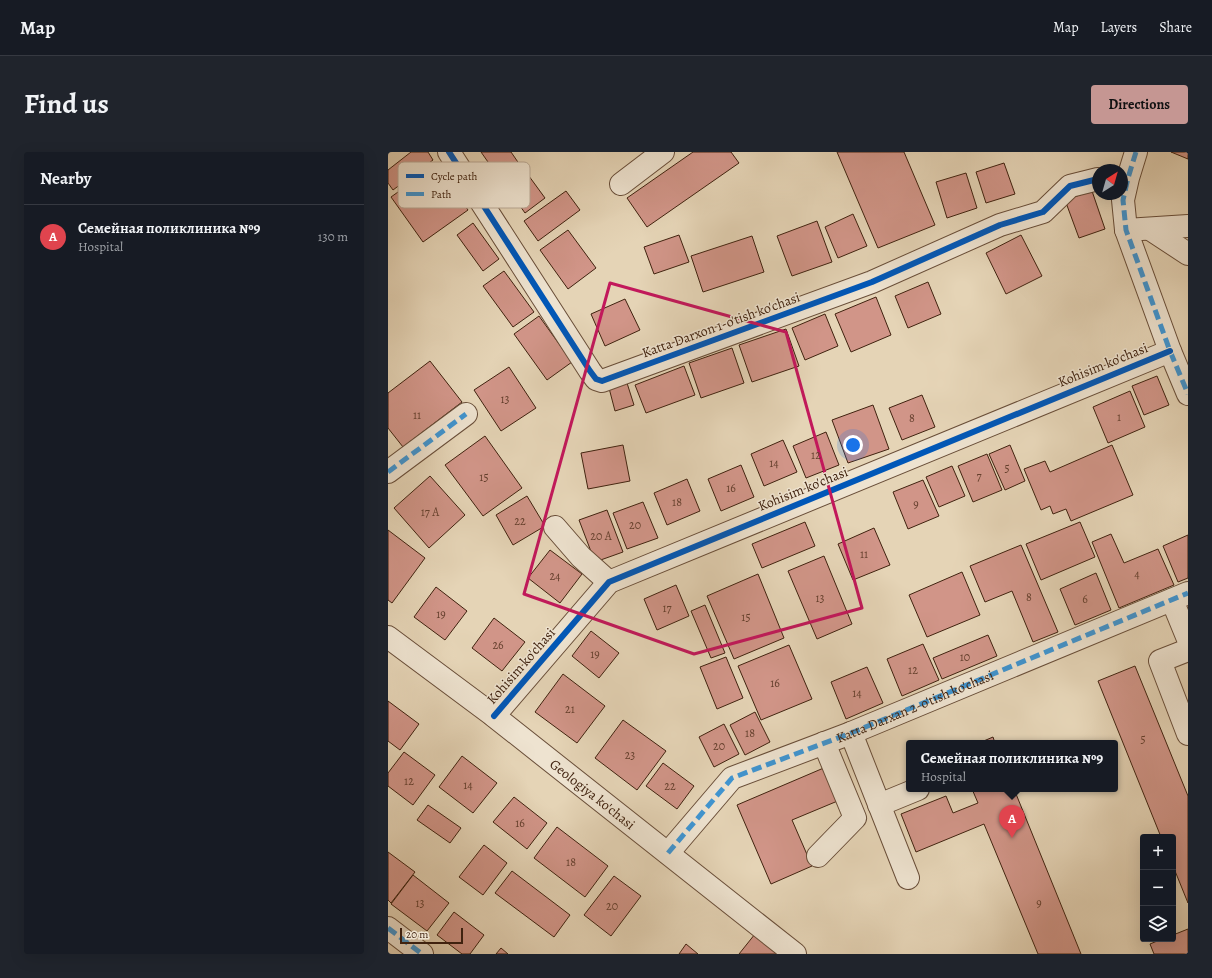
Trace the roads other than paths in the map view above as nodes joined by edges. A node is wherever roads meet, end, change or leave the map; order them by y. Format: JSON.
{"nodes":[{"id":1,"x":449,"y":152,"type":"edge"},
{"id":2,"x":663,"y":152,"type":"edge"},
{"id":3,"x":1136,"y":152,"type":"edge"},
{"id":4,"x":455,"y":162,"type":"edge"},
{"id":5,"x":1128,"y":171,"type":"edge"},
{"id":6,"x":1092,"y":180,"type":"edge"},
{"id":7,"x":621,"y":184,"type":"dead end"},
{"id":8,"x":1123,"y":200,"type":"edge"},
{"id":9,"x":485,"y":208,"type":"edge"},
{"id":10,"x":1188,"y":226,"type":"edge"},
{"id":11,"x":1150,"y":229,"type":"junction"},
{"id":12,"x":1126,"y":230,"type":"junction"},
{"id":13,"x":1188,"y":254,"type":"edge"},
{"id":14,"x":1170,"y":351,"type":"junction"},
{"id":15,"x":1188,"y":394,"type":"edge"},
{"id":16,"x":466,"y":414,"type":"dead end"},
{"id":17,"x":388,"y":472,"type":"edge"},
{"id":18,"x":555,"y":527,"type":"dead end"},
{"id":19,"x":609,"y":582,"type":"junction"},
{"id":20,"x":1180,"y":596,"type":"edge"},
{"id":21,"x":388,"y":637,"type":"edge"},
{"id":22,"x":1188,"y":639,"type":"edge"},
{"id":23,"x":1188,"y":650,"type":"edge"},
{"id":24,"x":494,"y":716,"type":"junction"},
{"id":25,"x":851,"y":734,"type":"junction"},
{"id":26,"x":1188,"y":734,"type":"edge"},
{"id":27,"x":824,"y":743,"type":"junction"},
{"id":28,"x":911,"y":792,"type":"edge"},
{"id":29,"x":880,"y":805,"type":"junction"},
{"id":30,"x":668,"y":853,"type":"junction"},
{"id":31,"x":818,"y":856,"type":"dead end"},
{"id":32,"x":908,"y":878,"type":"dead end"},
{"id":33,"x":388,"y":928,"type":"edge"},
{"id":34,"x":422,"y":954,"type":"edge"},
{"id":35,"x":795,"y":954,"type":"edge"}],
"edges":[{"from":1,"to":4,"type":"street","name":"Katta Darxon 1-o'tish ko'chasi"},
{"from":2,"to":7,"type":"street"},
{"from":3,"to":5,"type":"street"},
{"from":6,"to":9,"type":"street","name":"Katta Darxon 1-o'tish ko'chasi"},
{"from":8,"to":12,"type":"street"},
{"from":10,"to":11,"type":"street"},
{"from":11,"to":12,"type":"street"},
{"from":11,"to":13,"type":"street"},
{"from":12,"to":14,"type":"street"},
{"from":14,"to":15,"type":"street"},
{"from":14,"to":19,"type":"street","name":"Kohisim ko'chasi"},
{"from":16,"to":17,"type":"street"},
{"from":18,"to":19,"type":"street"},
{"from":19,"to":24,"type":"street","name":"Kohisim ko'chasi"},
{"from":20,"to":22,"type":"street"},
{"from":20,"to":25,"type":"street","name":"Katta Darxan 2-o'tish ko'chasi"},
{"from":21,"to":24,"type":"street","name":"Geologiya ko'chasi"},
{"from":23,"to":26,"type":"street"},
{"from":24,"to":30,"type":"street","name":"Geologiya ko'chasi"},
{"from":25,"to":27,"type":"street","name":"Katta Darxan 2-o'tish ko'chasi"},
{"from":25,"to":29,"type":"street"},
{"from":27,"to":30,"type":"street","name":"Katta Darxan 2-o'tish ko'chasi"},
{"from":27,"to":31,"type":"street"},
{"from":28,"to":29,"type":"street"},
{"from":29,"to":32,"type":"street"},
{"from":30,"to":35,"type":"street","name":"Geologiya ko'chasi"},
{"from":33,"to":34,"type":"street"}]}
